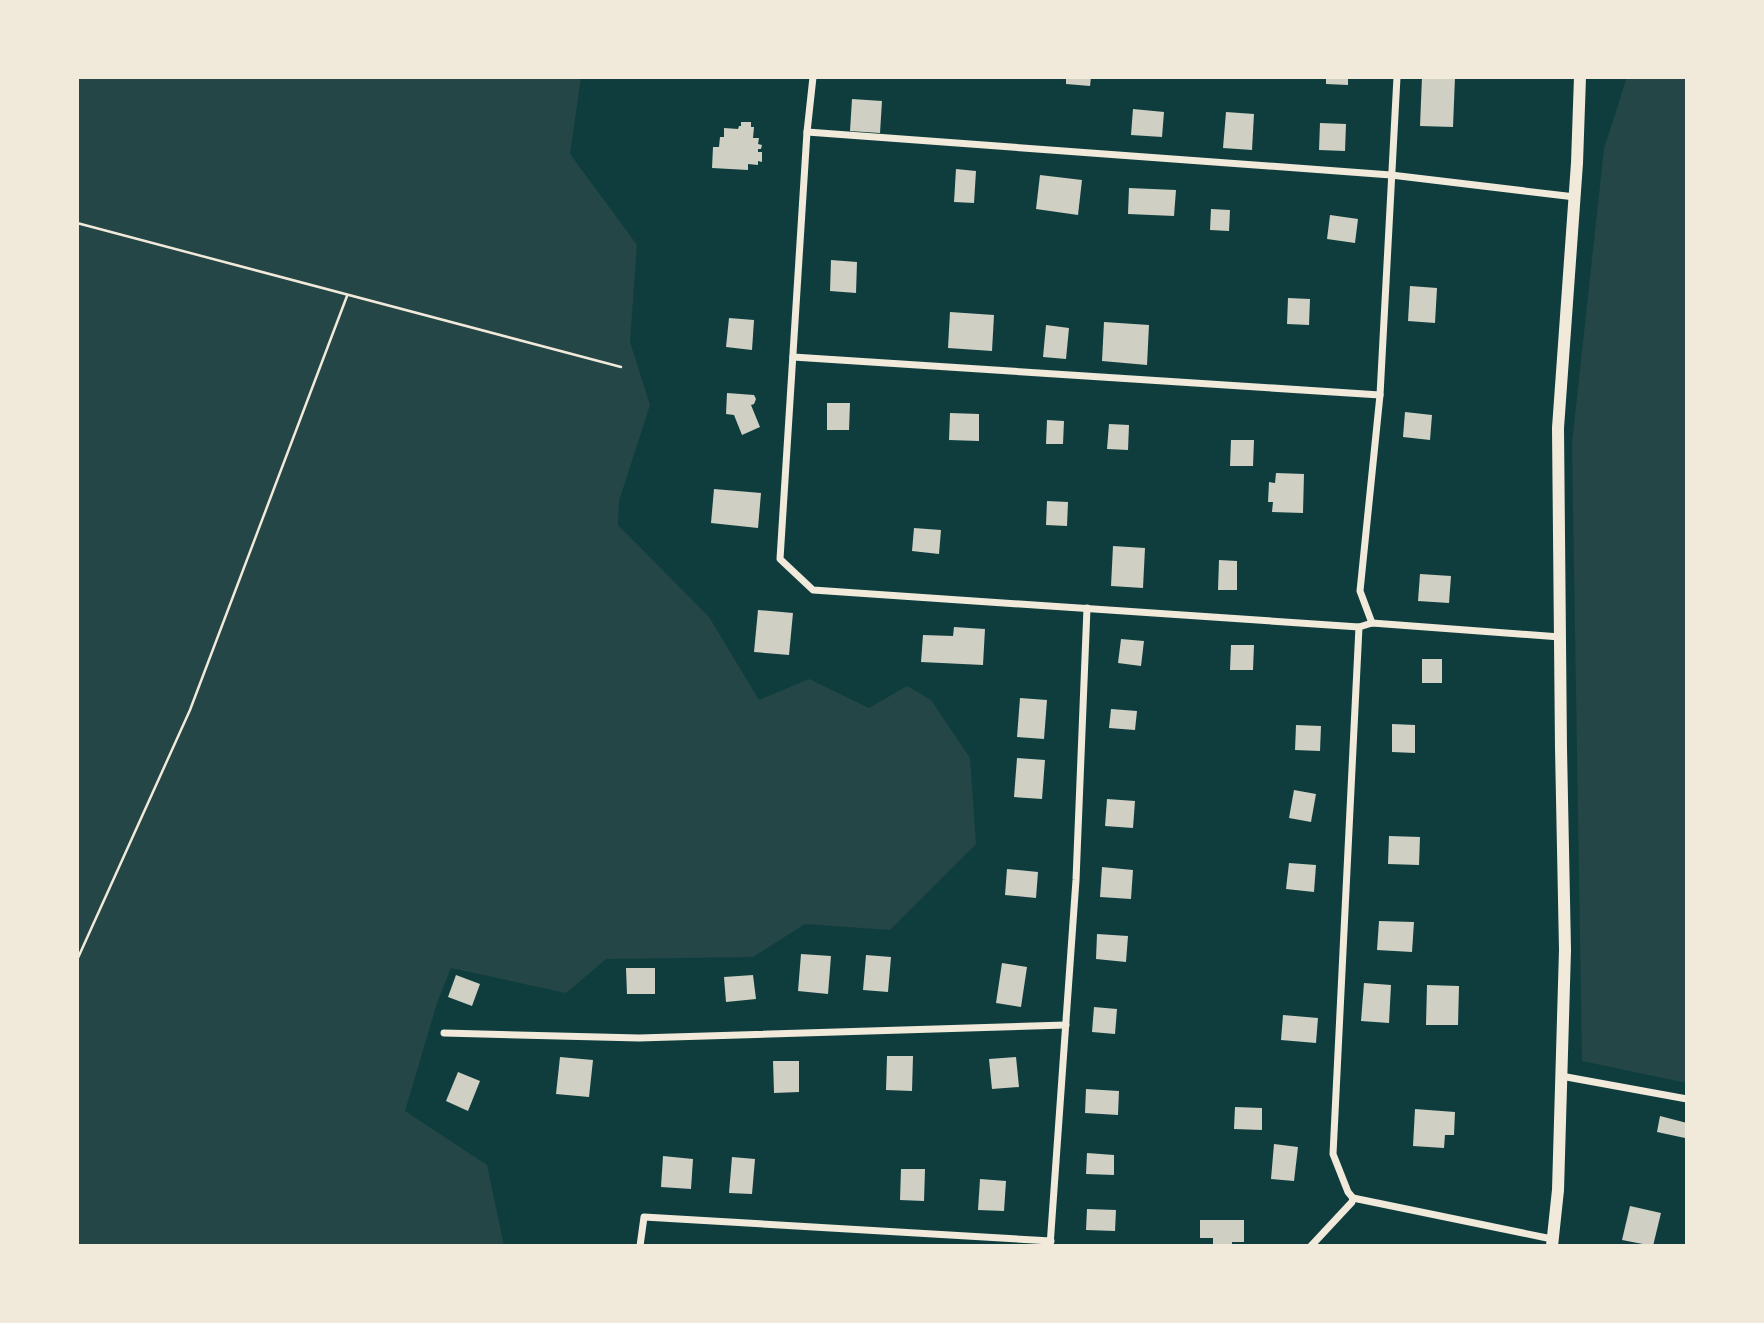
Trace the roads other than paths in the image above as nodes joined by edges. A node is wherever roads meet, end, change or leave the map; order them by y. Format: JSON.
{"nodes":[{"id":1,"x":813,"y":77,"type":"edge"},
{"id":2,"x":1397,"y":77,"type":"edge"},
{"id":3,"x":1580,"y":77,"type":"edge"},
{"id":4,"x":807,"y":132,"type":"junction"},
{"id":5,"x":1391,"y":175,"type":"junction"},
{"id":6,"x":1575,"y":197,"type":"junction"},
{"id":7,"x":793,"y":357,"type":"junction"},
{"id":8,"x":1380,"y":395,"type":"junction"},
{"id":9,"x":1087,"y":608,"type":"junction"},
{"id":10,"x":1372,"y":623,"type":"junction"},
{"id":11,"x":1359,"y":627,"type":"junction"},
{"id":12,"x":1560,"y":637,"type":"junction"},
{"id":13,"x":1066,"y":1025,"type":"junction"},
{"id":14,"x":444,"y":1033,"type":"dead end"},
{"id":15,"x":1561,"y":1076,"type":"junction"},
{"id":16,"x":1687,"y":1100,"type":"edge"},
{"id":17,"x":1353,"y":1198,"type":"junction"},
{"id":18,"x":1552,"y":1243,"type":"edge"},
{"id":19,"x":1050,"y":1244,"type":"edge"},
{"id":20,"x":640,"y":1246,"type":"edge"},
{"id":21,"x":1311,"y":1246,"type":"edge"}],
"edges":[{"from":1,"to":4,"type":"street"},
{"from":2,"to":5,"type":"street"},
{"from":3,"to":6,"type":"street"},
{"from":4,"to":5,"type":"street"},
{"from":4,"to":7,"type":"street"},
{"from":5,"to":6,"type":"street"},
{"from":5,"to":8,"type":"street"},
{"from":6,"to":12,"type":"street"},
{"from":7,"to":8,"type":"street"},
{"from":7,"to":9,"type":"street"},
{"from":8,"to":10,"type":"street"},
{"from":9,"to":11,"type":"street"},
{"from":9,"to":13,"type":"street"},
{"from":10,"to":11,"type":"street"},
{"from":10,"to":12,"type":"street"},
{"from":11,"to":17,"type":"street"},
{"from":12,"to":15,"type":"street"},
{"from":13,"to":14,"type":"street"},
{"from":13,"to":19,"type":"street"},
{"from":15,"to":16,"type":"street"},
{"from":15,"to":18,"type":"street"},
{"from":17,"to":18,"type":"street"},
{"from":17,"to":21,"type":"street"},
{"from":19,"to":20,"type":"street"}]}
